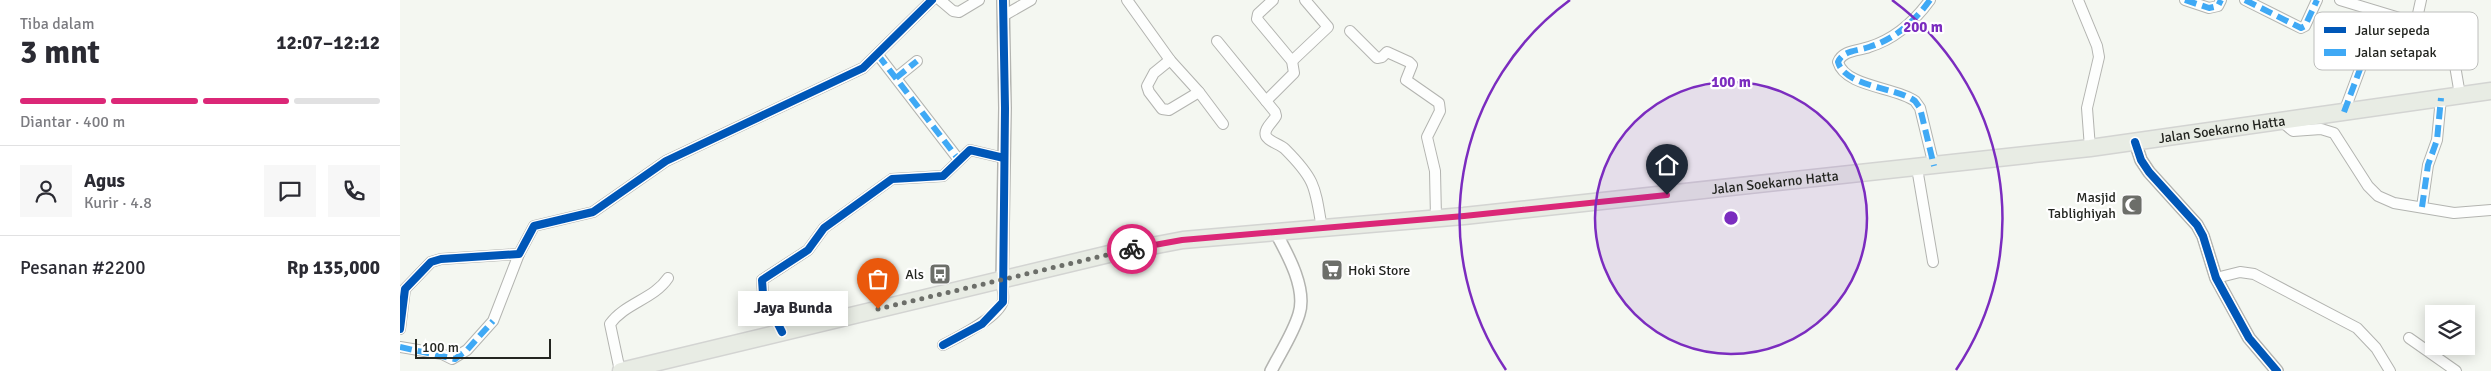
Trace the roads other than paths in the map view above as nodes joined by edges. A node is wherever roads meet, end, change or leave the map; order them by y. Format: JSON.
{"nodes":[{"id":1,"x":932,"y":0,"type":"edge"},
{"id":2,"x":940,"y":0,"type":"edge"},
{"id":3,"x":979,"y":0,"type":"edge"},
{"id":4,"x":1003,"y":0,"type":"edge"},
{"id":5,"x":1031,"y":0,"type":"edge"},
{"id":6,"x":1127,"y":0,"type":"edge"},
{"id":7,"x":1273,"y":0,"type":"edge"},
{"id":8,"x":1305,"y":0,"type":"edge"},
{"id":9,"x":1930,"y":0,"type":"edge"},
{"id":10,"x":2078,"y":0,"type":"edge"},
{"id":11,"x":2185,"y":0,"type":"edge"},
{"id":12,"x":2222,"y":0,"type":"edge"},
{"id":13,"x":2246,"y":0,"type":"edge"},
{"id":14,"x":2317,"y":0,"type":"edge"},
{"id":15,"x":2340,"y":0,"type":"edge"},
{"id":16,"x":2376,"y":8,"type":"edge"},
{"id":17,"x":1004,"y":16,"type":"junction"},
{"id":18,"x":1350,"y":31,"type":"dead end"},
{"id":19,"x":1217,"y":41,"type":"dead end"},
{"id":20,"x":878,"y":55,"type":"junction"},
{"id":21,"x":1170,"y":60,"type":"junction"},
{"id":22,"x":916,"y":61,"type":"dead end"},
{"id":23,"x":1292,"y":61,"type":"junction"},
{"id":24,"x":2357,"y":70,"type":"edge"},
{"id":25,"x":2456,"y":70,"type":"edge"},
{"id":26,"x":896,"y":78,"type":"junction"},
{"id":27,"x":2491,"y":90,"type":"edge"},
{"id":28,"x":1199,"y":92,"type":"junction"},
{"id":29,"x":2460,"y":95,"type":"junction"},
{"id":30,"x":2441,"y":98,"type":"junction"},
{"id":31,"x":1266,"y":101,"type":"junction"},
{"id":32,"x":2344,"y":112,"type":"junction"},
{"id":33,"x":2281,"y":121,"type":"junction"},
{"id":34,"x":1223,"y":124,"type":"dead end"},
{"id":35,"x":2135,"y":142,"type":"junction"},
{"id":36,"x":2090,"y":148,"type":"junction"},
{"id":37,"x":1004,"y":158,"type":"junction"},
{"id":38,"x":959,"y":160,"type":"junction"},
{"id":39,"x":1925,"y":167,"type":"junction"},
{"id":40,"x":2422,"y":207,"type":"junction"},
{"id":41,"x":2491,"y":210,"type":"edge"},
{"id":42,"x":1436,"y":218,"type":"junction"},
{"id":43,"x":1322,"y":228,"type":"junction"},
{"id":44,"x":1276,"y":233,"type":"junction"},
{"id":45,"x":519,"y":254,"type":"junction"},
{"id":46,"x":1933,"y":262,"type":"dead end"},
{"id":47,"x":668,"y":278,"type":"dead end"},
{"id":48,"x":2216,"y":278,"type":"junction"},
{"id":49,"x":1002,"y":281,"type":"junction"},
{"id":50,"x":400,"y":329,"type":"edge"},
{"id":51,"x":782,"y":332,"type":"junction"},
{"id":52,"x":2410,"y":338,"type":"dead end"},
{"id":53,"x":943,"y":345,"type":"dead end"},
{"id":54,"x":400,"y":347,"type":"edge"},
{"id":55,"x":621,"y":371,"type":"edge"},
{"id":56,"x":1271,"y":371,"type":"edge"},
{"id":57,"x":2277,"y":371,"type":"edge"},
{"id":58,"x":2390,"y":371,"type":"edge"},
{"id":59,"x":2456,"y":371,"type":"edge"}],
"edges":[{"from":1,"to":20,"type":"street"},
{"from":2,"to":3,"type":"street"},
{"from":4,"to":17,"type":"street"},
{"from":5,"to":17,"type":"street"},
{"from":6,"to":21,"type":"street"},
{"from":7,"to":23,"type":"street"},
{"from":8,"to":23,"type":"street"},
{"from":9,"to":39,"type":"street"},
{"from":10,"to":36,"type":"street"},
{"from":11,"to":12,"type":"street"},
{"from":13,"to":14,"type":"street"},
{"from":15,"to":16,"type":"street"},
{"from":17,"to":37,"type":"street"},
{"from":18,"to":42,"type":"street"},
{"from":19,"to":31,"type":"street"},
{"from":20,"to":26,"type":"street"},
{"from":20,"to":45,"type":"street"},
{"from":21,"to":28,"type":"street"},
{"from":21,"to":28,"type":"street"},
{"from":22,"to":26,"type":"street"},
{"from":23,"to":31,"type":"street"},
{"from":24,"to":32,"type":"street"},
{"from":25,"to":29,"type":"street"},
{"from":26,"to":38,"type":"street"},
{"from":27,"to":29,"type":"highway","name":"Jalan Soekarno Hatta"},
{"from":28,"to":34,"type":"street"},
{"from":29,"to":30,"type":"highway","name":"Jalan Soekarno Hatta"},
{"from":30,"to":32,"type":"highway","name":"Jalan Soekarno Hatta"},
{"from":30,"to":40,"type":"street"},
{"from":31,"to":43,"type":"street"},
{"from":32,"to":33,"type":"highway","name":"Jalan Soekarno Hatta"},
{"from":33,"to":35,"type":"highway","name":"Jalan Soekarno Hatta"},
{"from":33,"to":40,"type":"street"},
{"from":35,"to":36,"type":"highway","name":"Jalan Soekarno Hatta"},
{"from":35,"to":48,"type":"street"},
{"from":36,"to":39,"type":"highway","name":"Jalan Soekarno Hatta"},
{"from":37,"to":38,"type":"street"},
{"from":37,"to":49,"type":"street"},
{"from":38,"to":51,"type":"street"},
{"from":39,"to":42,"type":"highway","name":"Jalan Soekarno Hatta"},
{"from":39,"to":46,"type":"street"},
{"from":40,"to":41,"type":"street"},
{"from":42,"to":43,"type":"highway","name":"Jalan Soekarno Hatta"},
{"from":43,"to":44,"type":"highway","name":"Jalan Soekarno Hatta"},
{"from":44,"to":49,"type":"highway","name":"Jalan Soekarno Hatta"},
{"from":44,"to":56,"type":"street"},
{"from":45,"to":50,"type":"street"},
{"from":45,"to":54,"type":"street"},
{"from":47,"to":55,"type":"street"},
{"from":48,"to":57,"type":"street"},
{"from":48,"to":58,"type":"street"},
{"from":49,"to":51,"type":"highway","name":"Jalan Soekarno Hatta"},
{"from":49,"to":53,"type":"street"},
{"from":51,"to":55,"type":"highway","name":"Jalan Soekarno Hatta"},
{"from":52,"to":59,"type":"street"}]}
